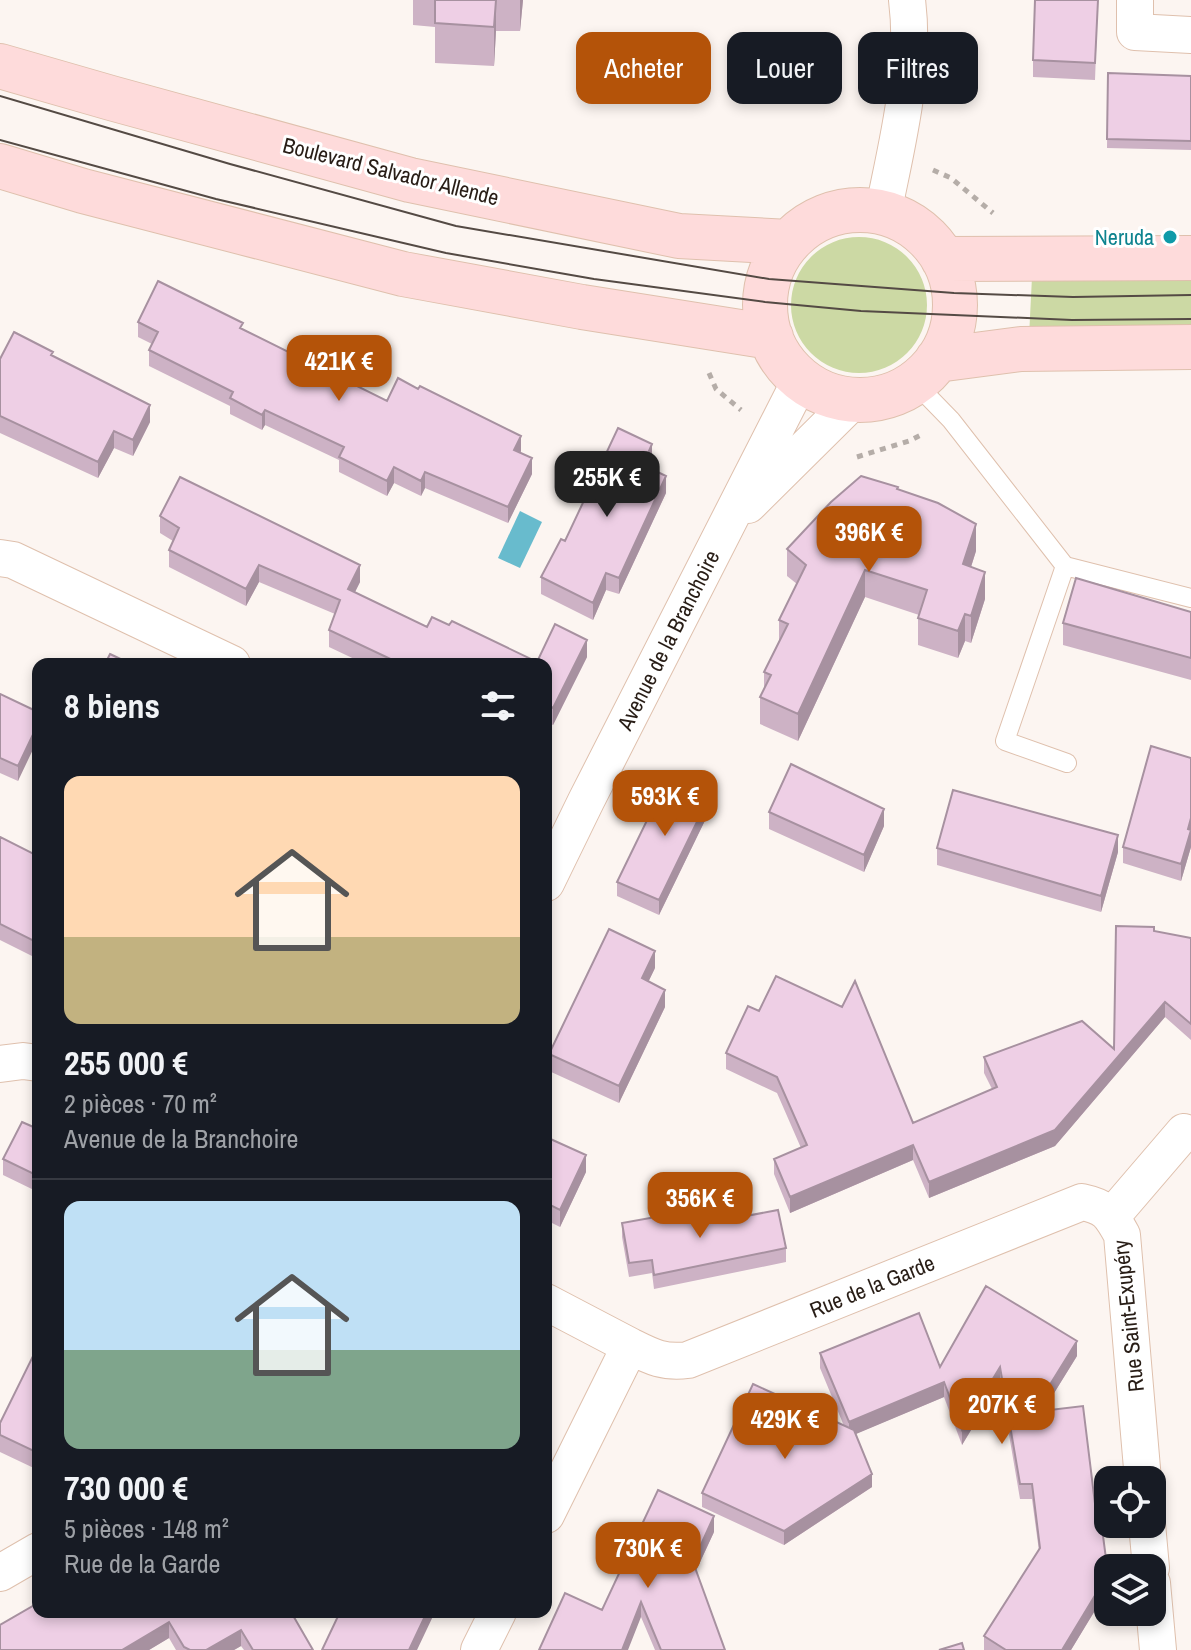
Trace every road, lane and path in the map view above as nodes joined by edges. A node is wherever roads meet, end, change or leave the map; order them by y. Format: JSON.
{"nodes":[{"id":1,"x":907,"y":0,"type":"edge"},
{"id":2,"x":1135,"y":0,"type":"edge"},
{"id":3,"x":1191,"y":35,"type":"edge"},
{"id":4,"x":0,"y":66,"type":"edge"},
{"id":5,"x":893,"y":163,"type":"junction"},
{"id":6,"x":0,"y":166,"type":"edge"},
{"id":7,"x":883,"y":213,"type":"junction"},
{"id":8,"x":789,"y":242,"type":"junction"},
{"id":9,"x":1191,"y":258,"type":"edge"},
{"id":10,"x":943,"y":259,"type":"junction"},
{"id":11,"x":1022,"y":260,"type":"junction"},
{"id":12,"x":771,"y":337,"type":"junction"},
{"id":13,"x":1191,"y":347,"type":"edge"},
{"id":14,"x":926,"y":371,"type":"junction"},
{"id":15,"x":801,"y":379,"type":"junction"},
{"id":16,"x":855,"y":399,"type":"junction"},
{"id":17,"x":727,"y":526,"type":"junction"},
{"id":18,"x":0,"y":558,"type":"edge"},
{"id":19,"x":1065,"y":566,"type":"junction"},
{"id":20,"x":1191,"y":598,"type":"edge"},
{"id":21,"x":219,"y":658,"type":"edge"},
{"id":22,"x":1067,"y":763,"type":"dead end"},
{"id":23,"x":560,"y":820,"type":"edge"},
{"id":24,"x":552,"y":856,"type":"edge"},
{"id":25,"x":32,"y":1062,"type":"edge"},
{"id":26,"x":0,"y":1064,"type":"edge"},
{"id":27,"x":1184,"y":1132,"type":"dead end"},
{"id":28,"x":1112,"y":1216,"type":"junction"},
{"id":29,"x":552,"y":1305,"type":"edge"},
{"id":30,"x":630,"y":1346,"type":"junction"},
{"id":31,"x":1142,"y":1466,"type":"edge"},
{"id":32,"x":552,"y":1503,"type":"edge"},
{"id":33,"x":32,"y":1554,"type":"edge"},
{"id":34,"x":0,"y":1573,"type":"edge"},
{"id":35,"x":495,"y":1618,"type":"edge"},
{"id":36,"x":1156,"y":1626,"type":"edge"},
{"id":37,"x":479,"y":1650,"type":"edge"},
{"id":38,"x":1158,"y":1650,"type":"edge"}],
"edges":[{"from":1,"to":5,"type":"street"},
{"from":2,"to":3,"type":"street"},
{"from":4,"to":8,"type":"street","name":"Boulevard Salvador Allende"},
{"from":5,"to":7,"type":"street"},
{"from":5,"to":11,"type":"path"},
{"from":6,"to":12,"type":"street"},
{"from":7,"to":8,"type":"street"},
{"from":7,"to":10,"type":"street"},
{"from":8,"to":12,"type":"street"},
{"from":9,"to":11,"type":"street"},
{"from":10,"to":11,"type":"street"},
{"from":10,"to":14,"type":"street"},
{"from":12,"to":15,"type":"street"},
{"from":13,"to":14,"type":"street"},
{"from":14,"to":16,"type":"street"},
{"from":14,"to":19,"type":"lane"},
{"from":15,"to":16,"type":"street"},
{"from":15,"to":17,"type":"street","name":"Avenue de la Branchoire"},
{"from":16,"to":17,"type":"street","name":"Avenue de la Branchoire"},
{"from":17,"to":23,"type":"street","name":"Avenue de la Branchoire"},
{"from":18,"to":21,"type":"street"},
{"from":19,"to":20,"type":"lane"},
{"from":19,"to":22,"type":"lane"},
{"from":23,"to":24,"type":"street","name":"Avenue de la Branchoire"},
{"from":25,"to":26,"type":"street"},
{"from":27,"to":28,"type":"street","name":"Rue Saint-Exupéry"},
{"from":28,"to":30,"type":"street","name":"Rue de la Garde"},
{"from":28,"to":31,"type":"street","name":"Rue Saint-Exupéry"},
{"from":29,"to":30,"type":"street","name":"Rue de la Garde"},
{"from":30,"to":32,"type":"street"},
{"from":33,"to":34,"type":"street"},
{"from":35,"to":37,"type":"street"},
{"from":36,"to":38,"type":"street"}]}
